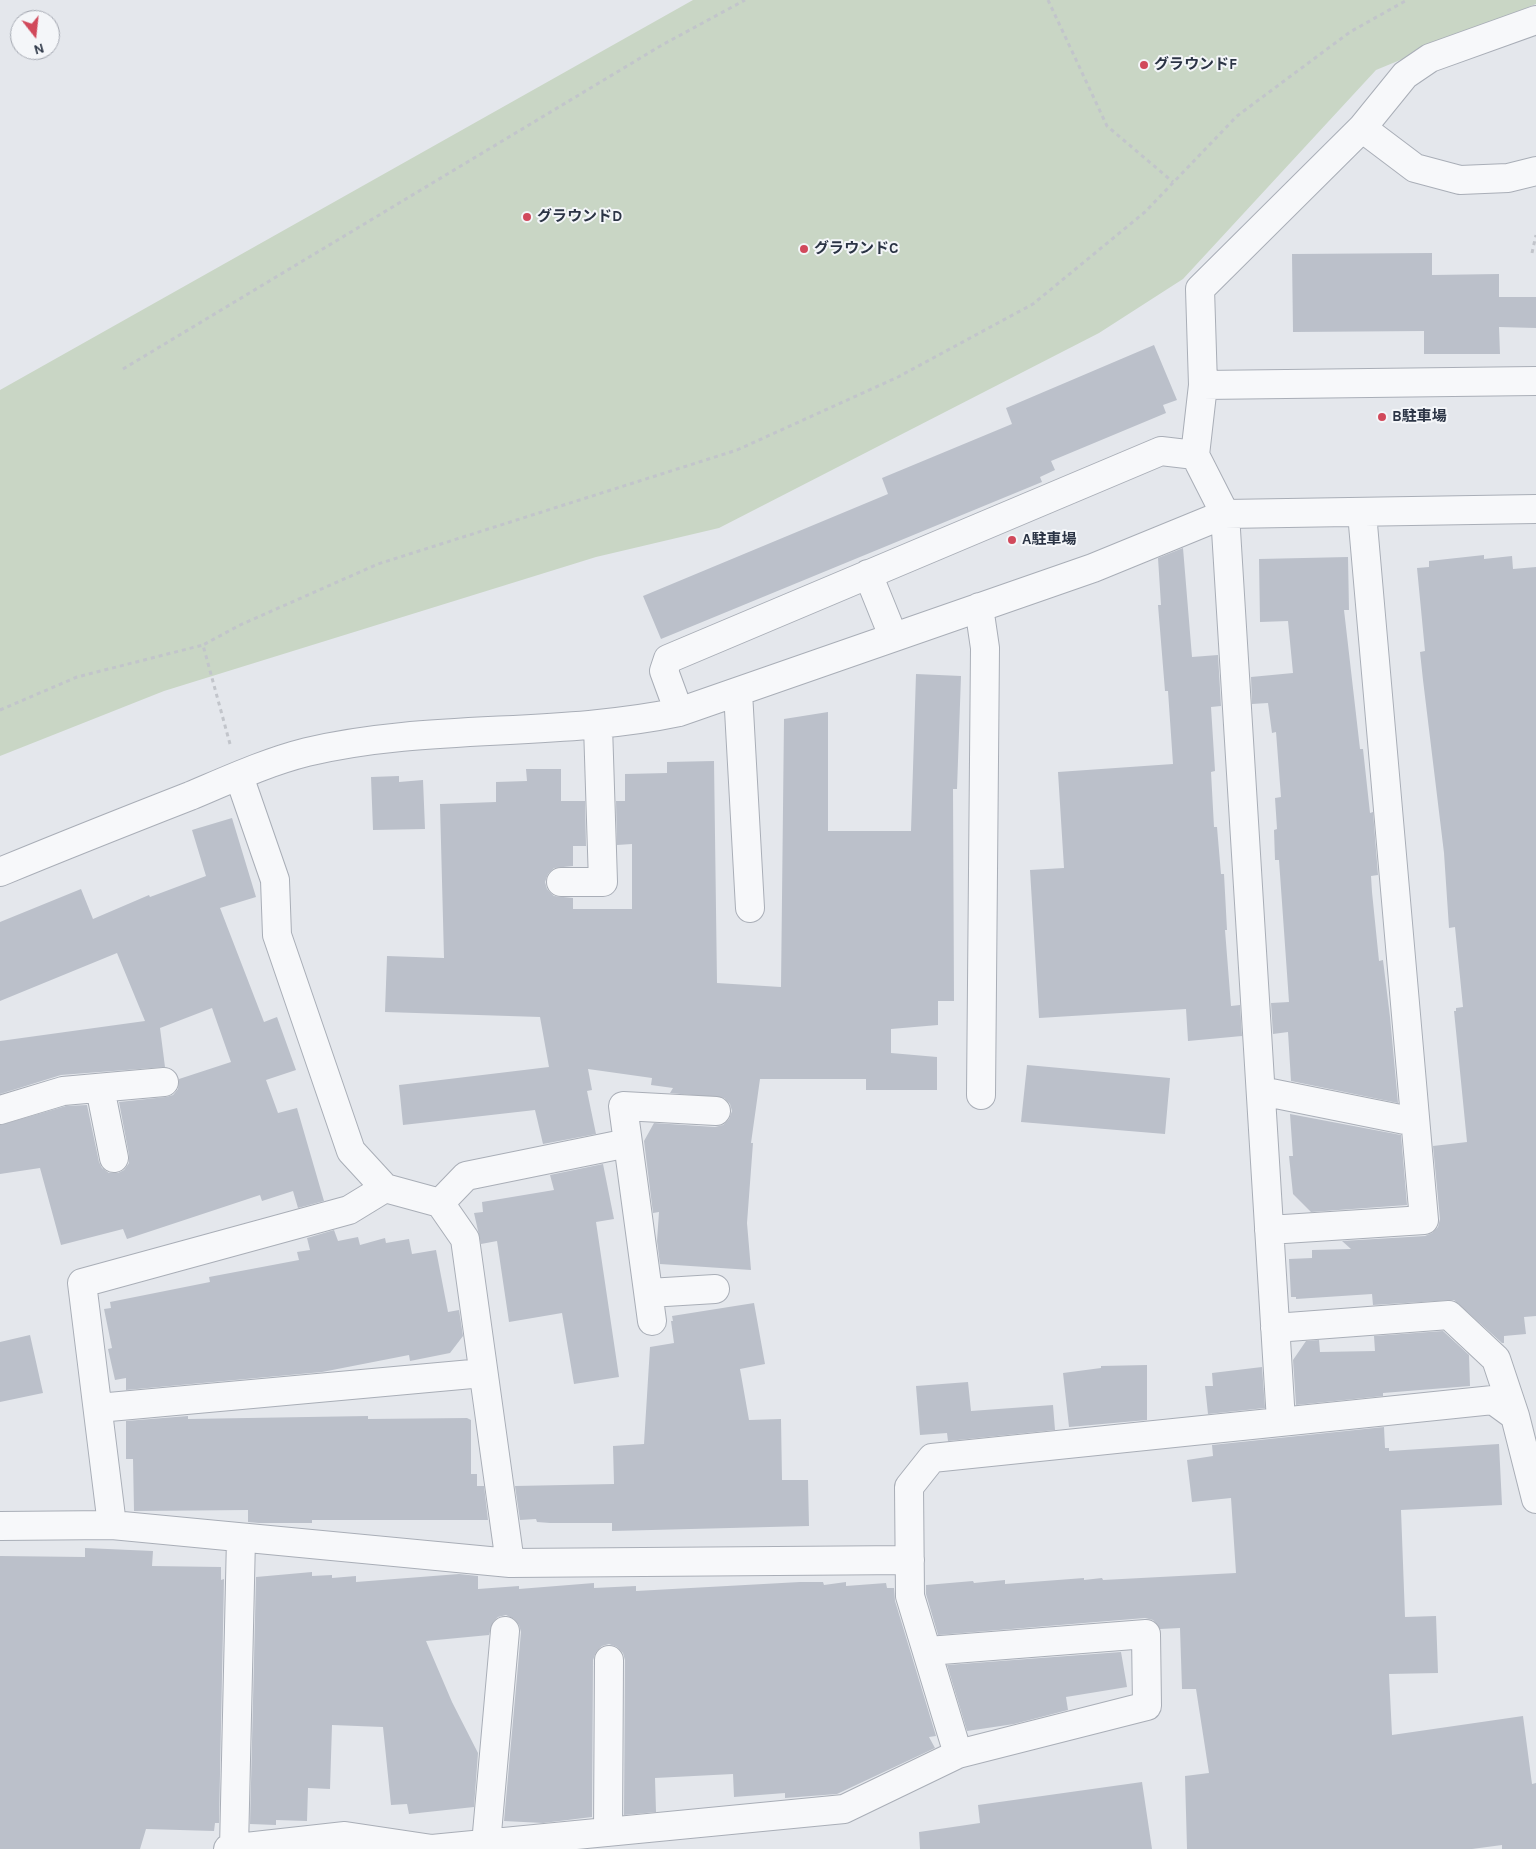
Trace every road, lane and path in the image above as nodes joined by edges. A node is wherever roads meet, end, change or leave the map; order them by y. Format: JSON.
{"nodes":[{"id":1,"x":745,"y":0,"type":"edge"},
{"id":2,"x":1048,"y":0,"type":"edge"},
{"id":3,"x":1407,"y":0,"type":"edge"},
{"id":4,"x":1536,"y":20,"type":"edge"},
{"id":5,"x":1362,"y":128,"type":"junction"},
{"id":6,"x":1536,"y":171,"type":"edge"},
{"id":7,"x":1173,"y":182,"type":"junction"},
{"id":8,"x":1536,"y":235,"type":"edge"},
{"id":9,"x":1532,"y":253,"type":"dead end"},
{"id":10,"x":123,"y":369,"type":"dead end"},
{"id":11,"x":1536,"y":381,"type":"edge"},
{"id":12,"x":1203,"y":385,"type":"junction"},
{"id":13,"x":1195,"y":455,"type":"junction"},
{"id":14,"x":1536,"y":509,"type":"edge"},
{"id":15,"x":1362,"y":513,"type":"junction"},
{"id":16,"x":1225,"y":514,"type":"junction"},
{"id":17,"x":868,"y":574,"type":"junction"},
{"id":18,"x":979,"y":607,"type":"junction"},
{"id":19,"x":892,"y":636,"type":"junction"},
{"id":20,"x":203,"y":645,"type":"junction"},
{"id":21,"x":738,"y":692,"type":"junction"},
{"id":22,"x":0,"y":710,"type":"edge"},
{"id":23,"x":679,"y":712,"type":"junction"},
{"id":24,"x":598,"y":726,"type":"junction"},
{"id":25,"x":239,"y":776,"type":"junction"},
{"id":26,"x":0,"y":872,"type":"edge"},
{"id":27,"x":561,"y":882,"type":"dead end"},
{"id":28,"x":750,"y":908,"type":"dead end"},
{"id":29,"x":164,"y":1082,"type":"dead end"},
{"id":30,"x":100,"y":1088,"type":"junction"},
{"id":31,"x":1261,"y":1091,"type":"junction"},
{"id":32,"x":981,"y":1095,"type":"dead end"},
{"id":33,"x":0,"y":1110,"type":"edge"},
{"id":34,"x":716,"y":1110,"type":"dead end"},
{"id":35,"x":1414,"y":1122,"type":"junction"},
{"id":36,"x":628,"y":1143,"type":"junction"},
{"id":37,"x":114,"y":1158,"type":"dead end"},
{"id":38,"x":385,"y":1188,"type":"junction"},
{"id":39,"x":440,"y":1203,"type":"junction"},
{"id":40,"x":1269,"y":1230,"type":"junction"},
{"id":41,"x":715,"y":1289,"type":"dead end"},
{"id":42,"x":649,"y":1293,"type":"junction"},
{"id":43,"x":652,"y":1321,"type":"dead end"},
{"id":44,"x":1275,"y":1328,"type":"junction"},
{"id":45,"x":483,"y":1373,"type":"junction"},
{"id":46,"x":98,"y":1408,"type":"junction"},
{"id":47,"x":1515,"y":1416,"type":"junction"},
{"id":48,"x":1281,"y":1421,"type":"junction"},
{"id":49,"x":1536,"y":1499,"type":"edge"},
{"id":50,"x":112,"y":1525,"type":"junction"},
{"id":51,"x":0,"y":1526,"type":"edge"},
{"id":52,"x":241,"y":1538,"type":"junction"},
{"id":53,"x":910,"y":1560,"type":"junction"},
{"id":54,"x":510,"y":1563,"type":"junction"},
{"id":55,"x":504,"y":1631,"type":"dead end"},
{"id":56,"x":928,"y":1651,"type":"junction"},
{"id":57,"x":609,"y":1660,"type":"dead end"},
{"id":58,"x":958,"y":1754,"type":"junction"},
{"id":59,"x":608,"y":1832,"type":"junction"},
{"id":60,"x":486,"y":1844,"type":"junction"},
{"id":61,"x":234,"y":1848,"type":"edge"},
{"id":62,"x":228,"y":1849,"type":"edge"}],
"edges":[{"from":1,"to":10,"type":"path"},
{"from":2,"to":7,"type":"path"},
{"from":3,"to":7,"type":"path"},
{"from":4,"to":5,"type":"street"},
{"from":5,"to":6,"type":"street"},
{"from":5,"to":12,"type":"street"},
{"from":7,"to":20,"type":"path"},
{"from":8,"to":9,"type":"path"},
{"from":11,"to":12,"type":"street"},
{"from":12,"to":13,"type":"street"},
{"from":13,"to":16,"type":"street"},
{"from":13,"to":17,"type":"street"},
{"from":14,"to":15,"type":"street"},
{"from":15,"to":16,"type":"street"},
{"from":15,"to":35,"type":"street"},
{"from":16,"to":18,"type":"street"},
{"from":16,"to":31,"type":"street"},
{"from":17,"to":19,"type":"street"},
{"from":17,"to":23,"type":"street"},
{"from":18,"to":19,"type":"street"},
{"from":18,"to":32,"type":"street"},
{"from":19,"to":21,"type":"street"},
{"from":20,"to":22,"type":"path"},
{"from":20,"to":25,"type":"path"},
{"from":21,"to":23,"type":"street"},
{"from":21,"to":28,"type":"street"},
{"from":23,"to":24,"type":"street"},
{"from":24,"to":25,"type":"street"},
{"from":24,"to":27,"type":"street"},
{"from":25,"to":26,"type":"street"},
{"from":25,"to":38,"type":"street"},
{"from":29,"to":30,"type":"street"},
{"from":30,"to":33,"type":"street"},
{"from":30,"to":37,"type":"street"},
{"from":31,"to":35,"type":"street"},
{"from":31,"to":40,"type":"street"},
{"from":34,"to":36,"type":"street"},
{"from":35,"to":40,"type":"street"},
{"from":36,"to":39,"type":"street"},
{"from":36,"to":42,"type":"street"},
{"from":38,"to":39,"type":"street"},
{"from":38,"to":46,"type":"street"},
{"from":39,"to":45,"type":"street"},
{"from":40,"to":44,"type":"street"},
{"from":41,"to":42,"type":"street"},
{"from":42,"to":43,"type":"street"},
{"from":44,"to":47,"type":"street"},
{"from":44,"to":48,"type":"street"},
{"from":45,"to":46,"type":"street"},
{"from":45,"to":54,"type":"street"},
{"from":46,"to":50,"type":"street"},
{"from":47,"to":48,"type":"street"},
{"from":47,"to":49,"type":"street"},
{"from":48,"to":53,"type":"street"},
{"from":50,"to":51,"type":"street"},
{"from":50,"to":52,"type":"street"},
{"from":52,"to":54,"type":"street"},
{"from":52,"to":61,"type":"street"},
{"from":53,"to":54,"type":"street"},
{"from":53,"to":56,"type":"street"},
{"from":55,"to":60,"type":"street"},
{"from":56,"to":58,"type":"street"},
{"from":56,"to":58,"type":"street"},
{"from":57,"to":59,"type":"street"},
{"from":58,"to":59,"type":"street"},
{"from":59,"to":60,"type":"street"},
{"from":60,"to":61,"type":"street"},
{"from":61,"to":62,"type":"street"}]}
